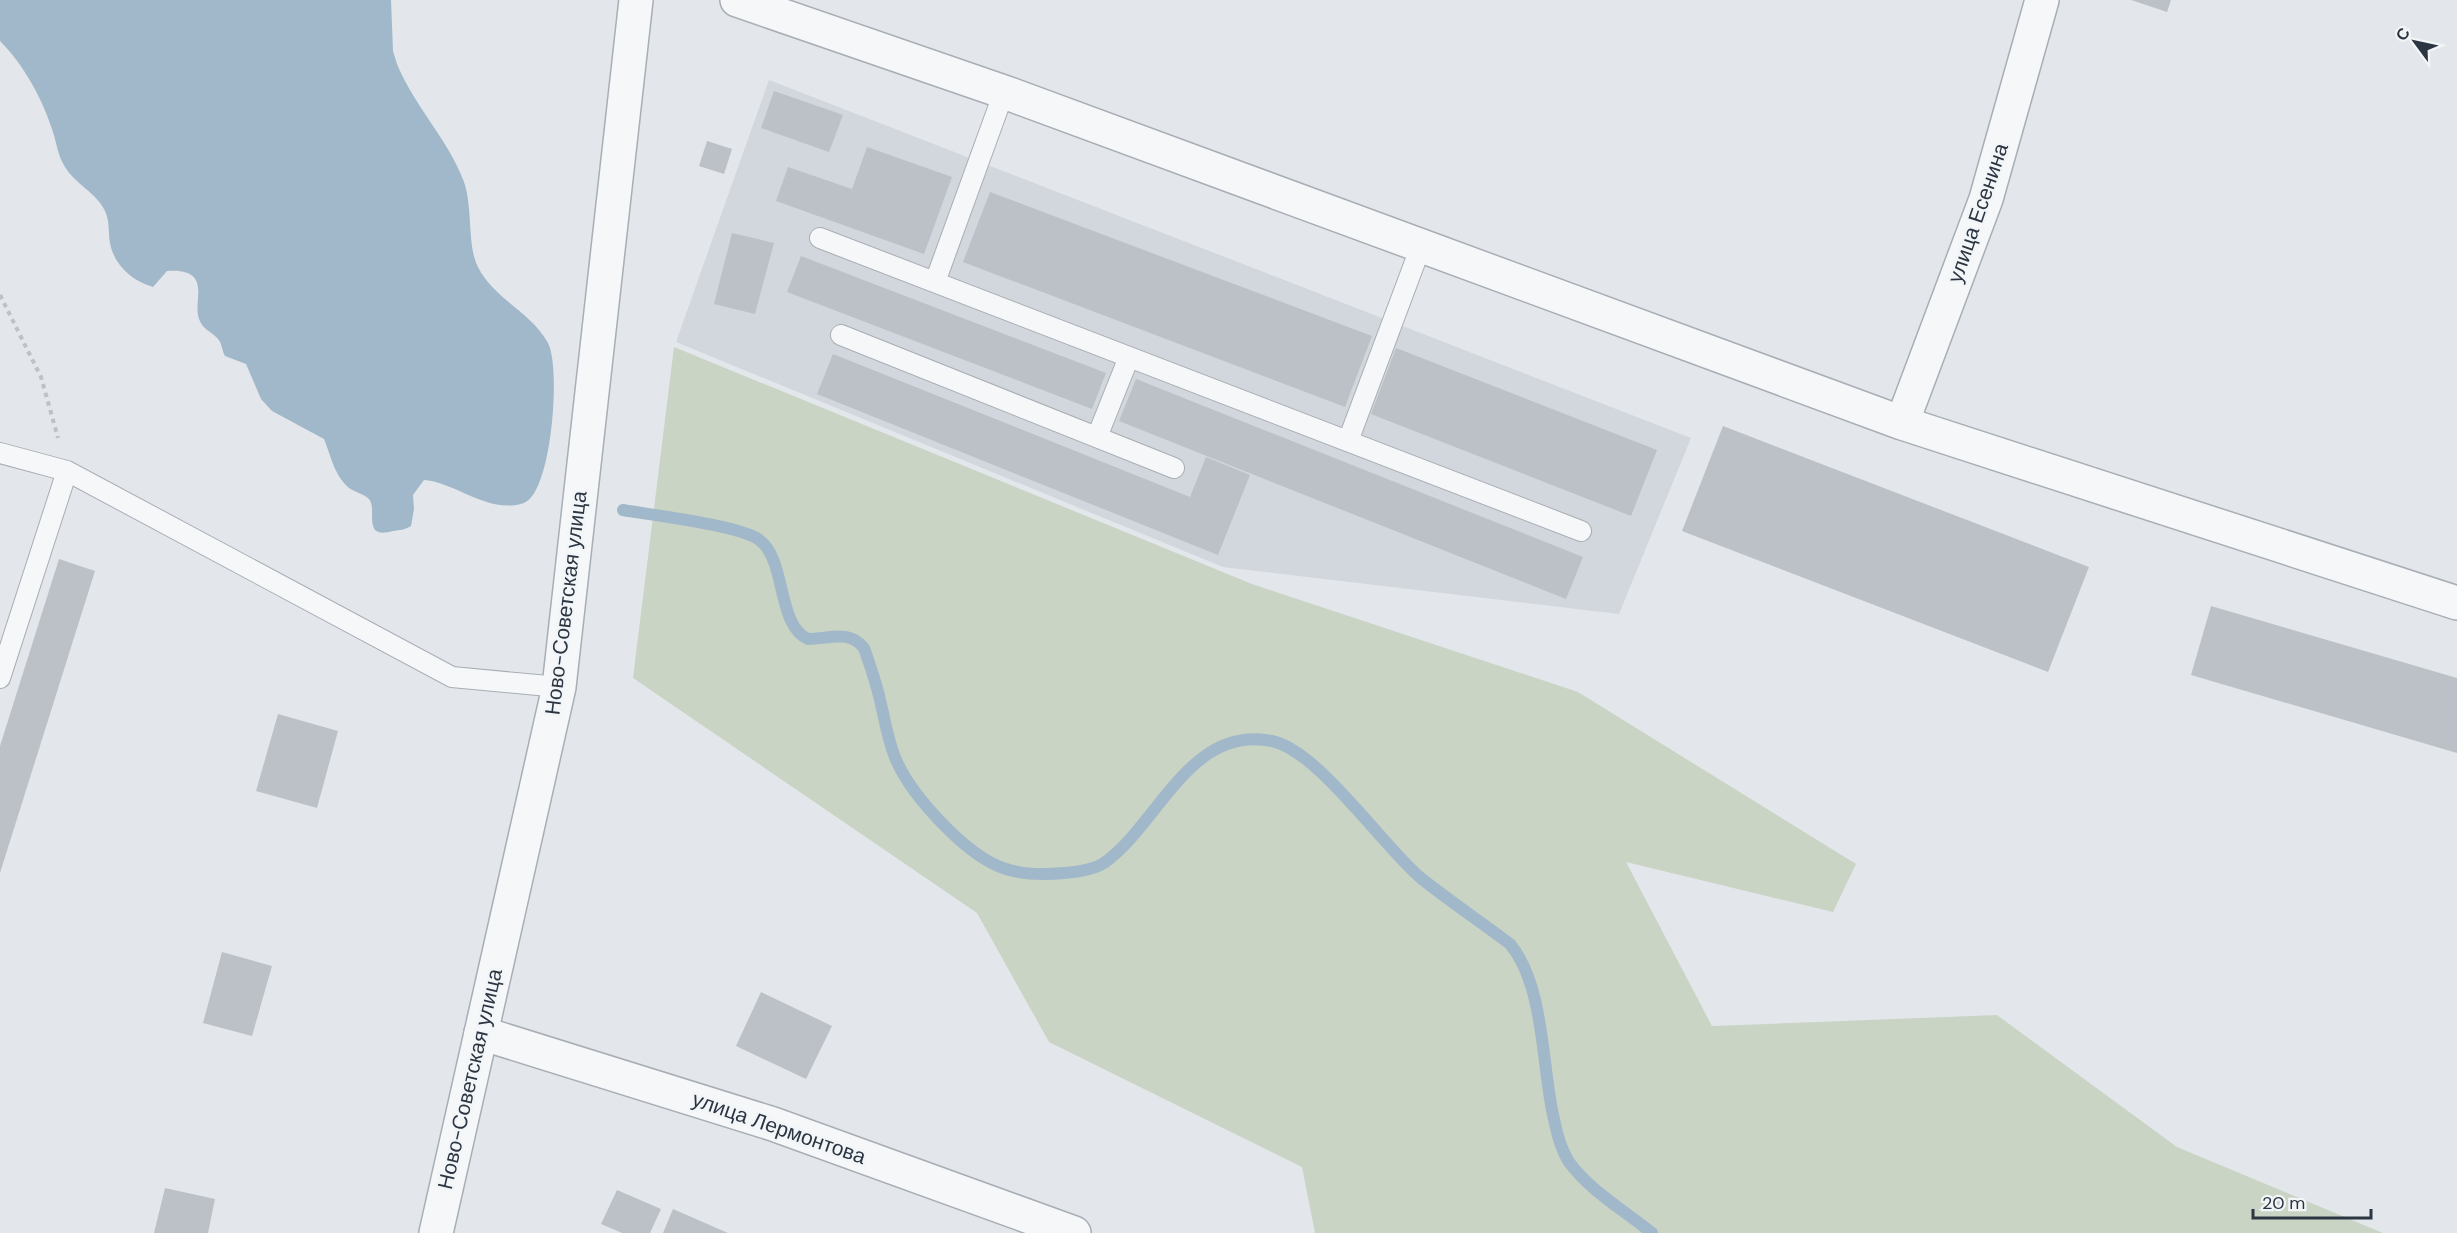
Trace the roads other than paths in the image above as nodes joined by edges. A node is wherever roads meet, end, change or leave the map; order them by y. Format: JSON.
{"nodes":[{"id":1,"x":636,"y":0,"type":"edge"},
{"id":2,"x":737,"y":0,"type":"edge"},
{"id":3,"x":2042,"y":0,"type":"edge"},
{"id":4,"x":1004,"y":93,"type":"junction"},
{"id":5,"x":820,"y":237,"type":"dead end"},
{"id":6,"x":1421,"y":246,"type":"junction"},
{"id":7,"x":935,"y":282,"type":"junction"},
{"id":8,"x":842,"y":335,"type":"dead end"},
{"id":9,"x":1129,"y":357,"type":"junction"},
{"id":10,"x":1902,"y":423,"type":"junction"},
{"id":11,"x":1097,"y":437,"type":"junction"},
{"id":12,"x":1347,"y":441,"type":"junction"},
{"id":13,"x":0,"y":453,"type":"edge"},
{"id":14,"x":1174,"y":468,"type":"dead end"},
{"id":15,"x":67,"y":471,"type":"junction"},
{"id":16,"x":1581,"y":531,"type":"dead end"},
{"id":17,"x":2457,"y":603,"type":"edge"},
{"id":18,"x":0,"y":678,"type":"edge"},
{"id":19,"x":559,"y":687,"type":"junction"},
{"id":20,"x":481,"y":1032,"type":"junction"},
{"id":21,"x":436,"y":1233,"type":"edge"},
{"id":22,"x":1074,"y":1233,"type":"edge"}],
"edges":[{"from":1,"to":19,"type":"street","name":"Ново-Советская улица"},
{"from":2,"to":4,"type":"street"},
{"from":3,"to":10,"type":"street","name":"улица Есенина"},
{"from":4,"to":6,"type":"street"},
{"from":4,"to":7,"type":"lane"},
{"from":5,"to":7,"type":"lane"},
{"from":6,"to":10,"type":"street"},
{"from":6,"to":12,"type":"lane"},
{"from":7,"to":9,"type":"lane"},
{"from":8,"to":11,"type":"lane"},
{"from":9,"to":11,"type":"lane"},
{"from":9,"to":12,"type":"lane"},
{"from":10,"to":17,"type":"street"},
{"from":11,"to":14,"type":"lane"},
{"from":12,"to":16,"type":"lane"},
{"from":13,"to":15,"type":"lane"},
{"from":15,"to":18,"type":"lane"},
{"from":15,"to":19,"type":"lane"},
{"from":19,"to":20,"type":"street","name":"Ново-Советская улица"},
{"from":20,"to":21,"type":"street","name":"Ново-Советская улица"},
{"from":20,"to":22,"type":"street","name":"улица Лермонтова"}]}
